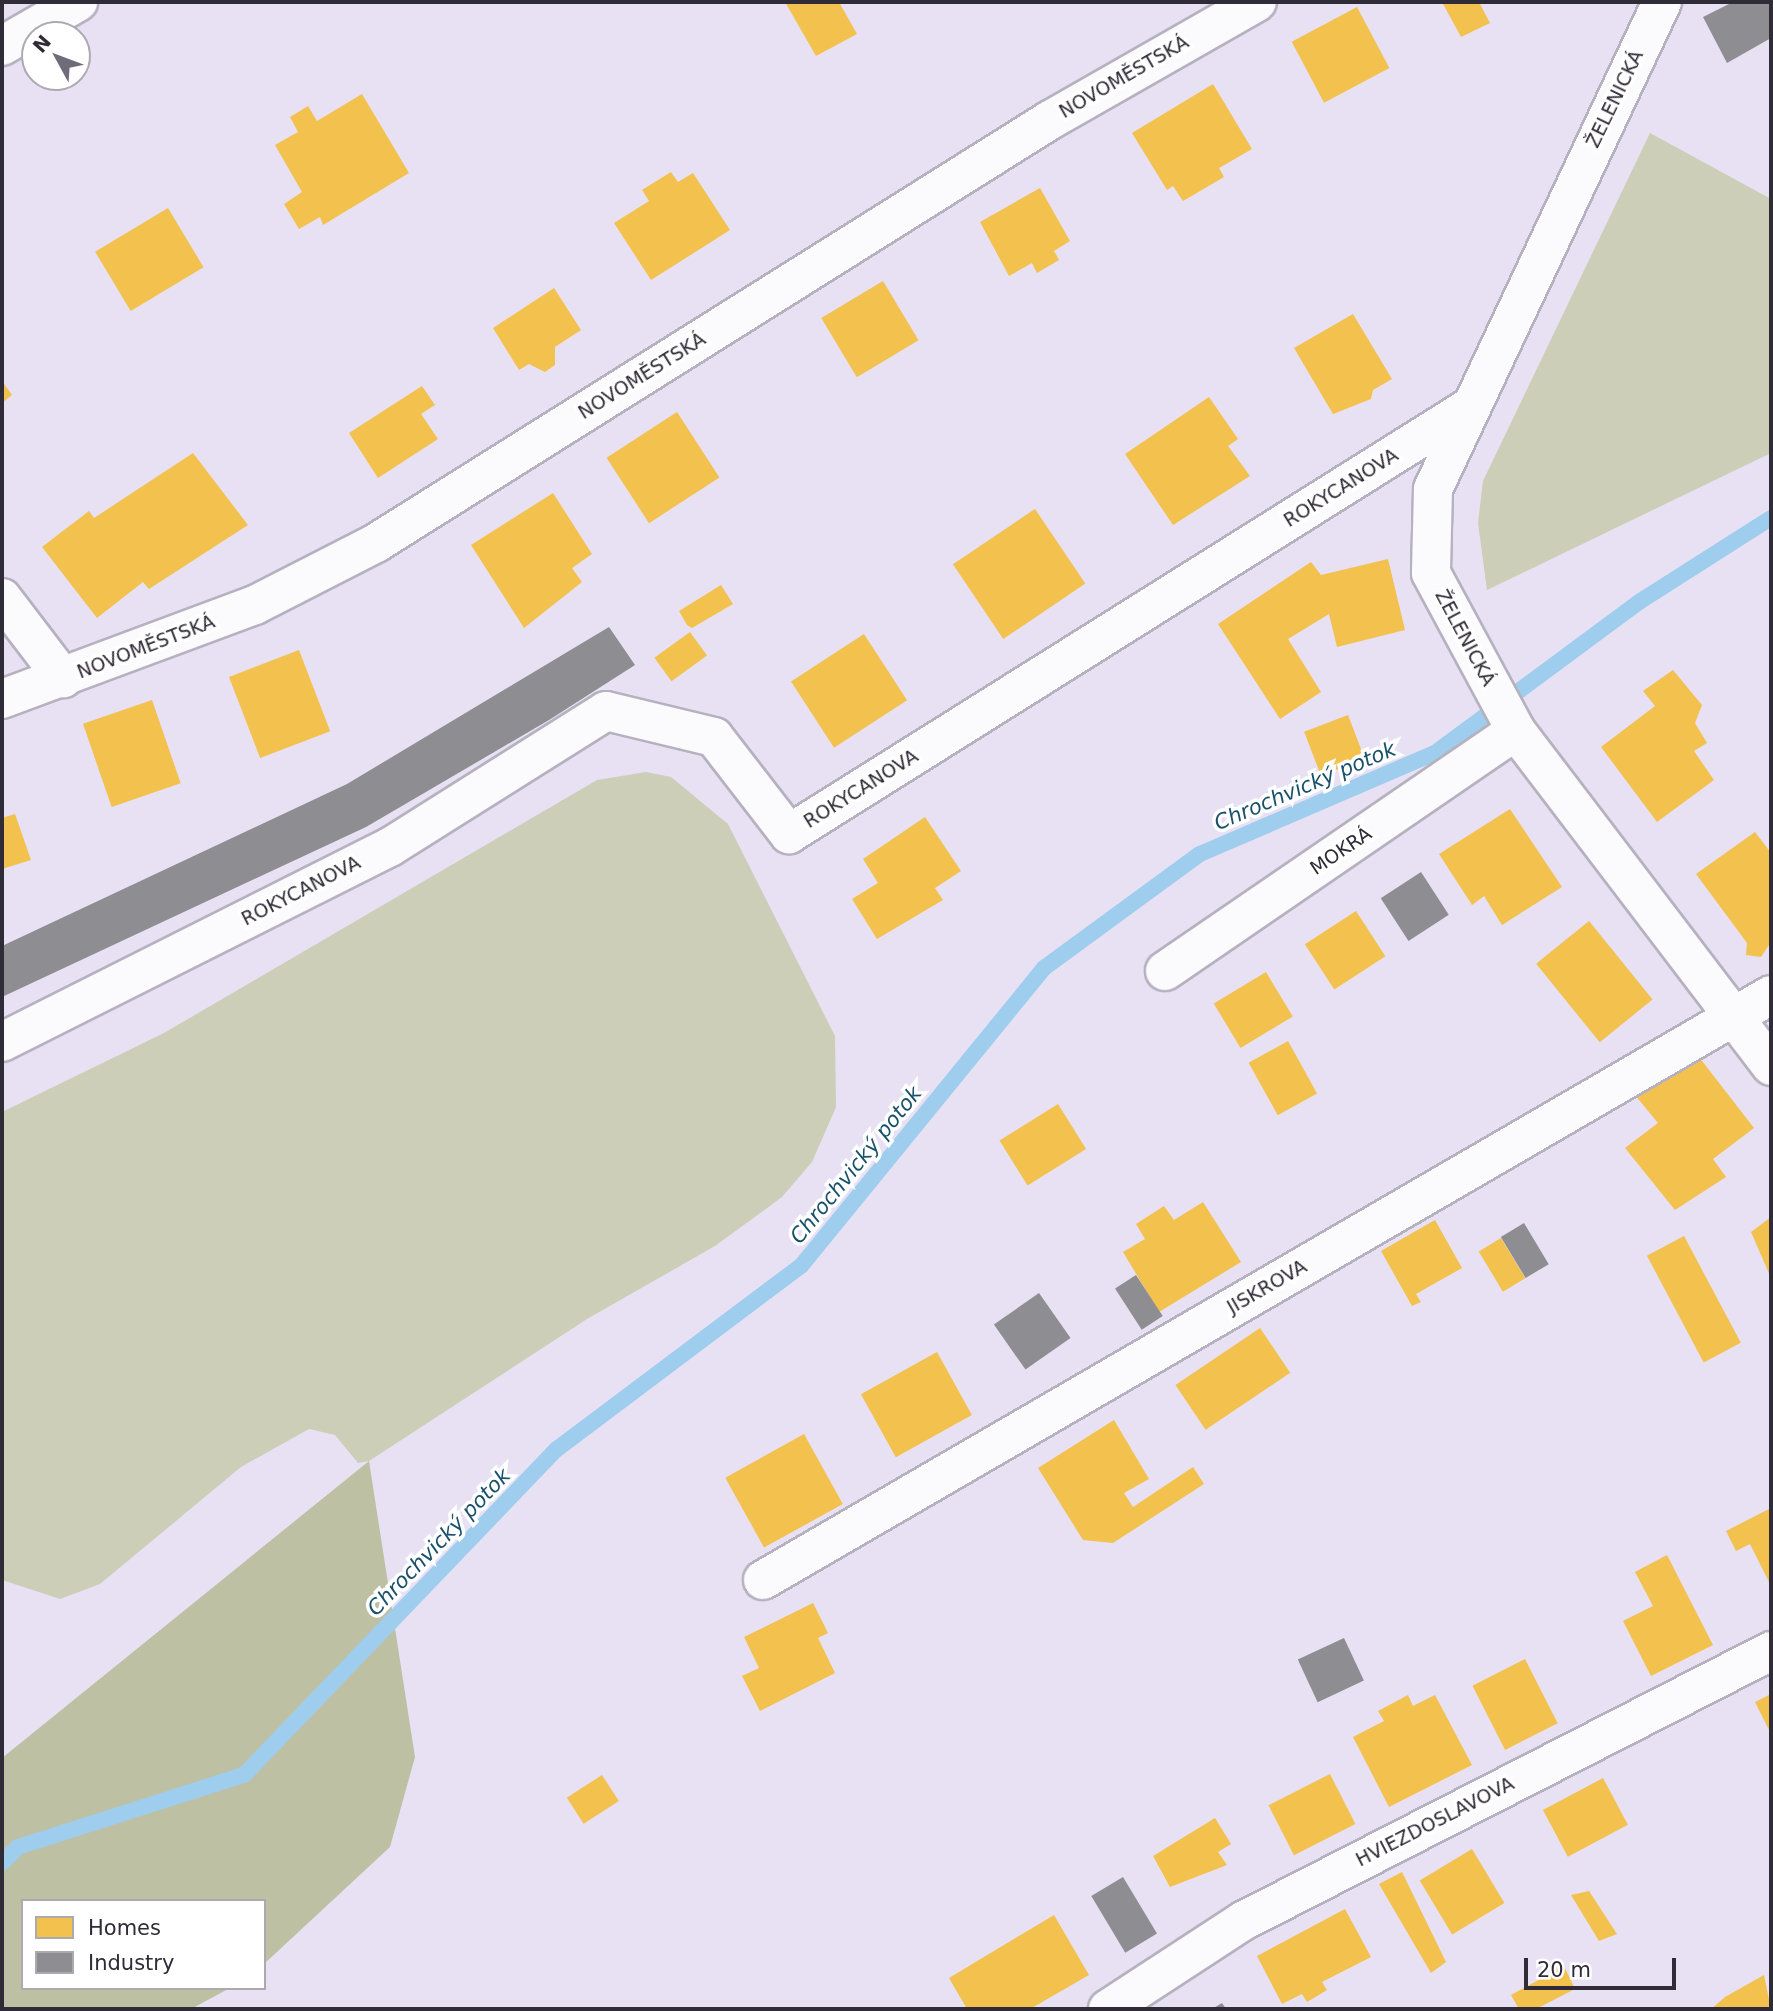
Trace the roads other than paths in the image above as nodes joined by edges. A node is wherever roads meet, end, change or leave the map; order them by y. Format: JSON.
{"nodes":[{"id":1,"x":78,"y":2,"type":"edge"},
{"id":2,"x":1258,"y":2,"type":"edge"},
{"id":3,"x":1662,"y":2,"type":"edge"},
{"id":4,"x":2,"y":46,"type":"edge"},
{"id":5,"x":1465,"y":410,"type":"junction"},
{"id":6,"x":2,"y":598,"type":"edge"},
{"id":7,"x":63,"y":678,"type":"junction"},
{"id":8,"x":2,"y":699,"type":"edge"},
{"id":9,"x":1513,"y":725,"type":"junction"},
{"id":10,"x":1165,"y":971,"type":"dead end"},
{"id":11,"x":1771,"y":995,"type":"edge"},
{"id":12,"x":1735,"y":1015,"type":"junction"},
{"id":13,"x":2,"y":1042,"type":"edge"},
{"id":14,"x":1771,"y":1066,"type":"edge"},
{"id":15,"x":763,"y":1580,"type":"dead end"},
{"id":16,"x":1771,"y":1651,"type":"edge"},
{"id":17,"x":1108,"y":2009,"type":"edge"}],
"edges":[{"from":1,"to":4,"type":"street"},
{"from":2,"to":7,"type":"street","name":"NOVOMĚSTSKÁ"},
{"from":3,"to":5,"type":"street","name":"ŽELENICKÁ"},
{"from":5,"to":9,"type":"street","name":"ŽELENICKÁ"},
{"from":5,"to":13,"type":"street","name":"ROKYCANOVA"},
{"from":6,"to":7,"type":"street"},
{"from":7,"to":8,"type":"street","name":"NOVOMĚSTSKÁ"},
{"from":9,"to":10,"type":"street","name":"MOKRÁ"},
{"from":9,"to":12,"type":"street","name":"ŽELENICKÁ"},
{"from":11,"to":12,"type":"street","name":"JISKROVA"},
{"from":12,"to":14,"type":"street","name":"ŽELENICKÁ"},
{"from":12,"to":15,"type":"street","name":"JISKROVA"},
{"from":16,"to":17,"type":"street","name":"HVIEZDOSLAVOVA"}]}
